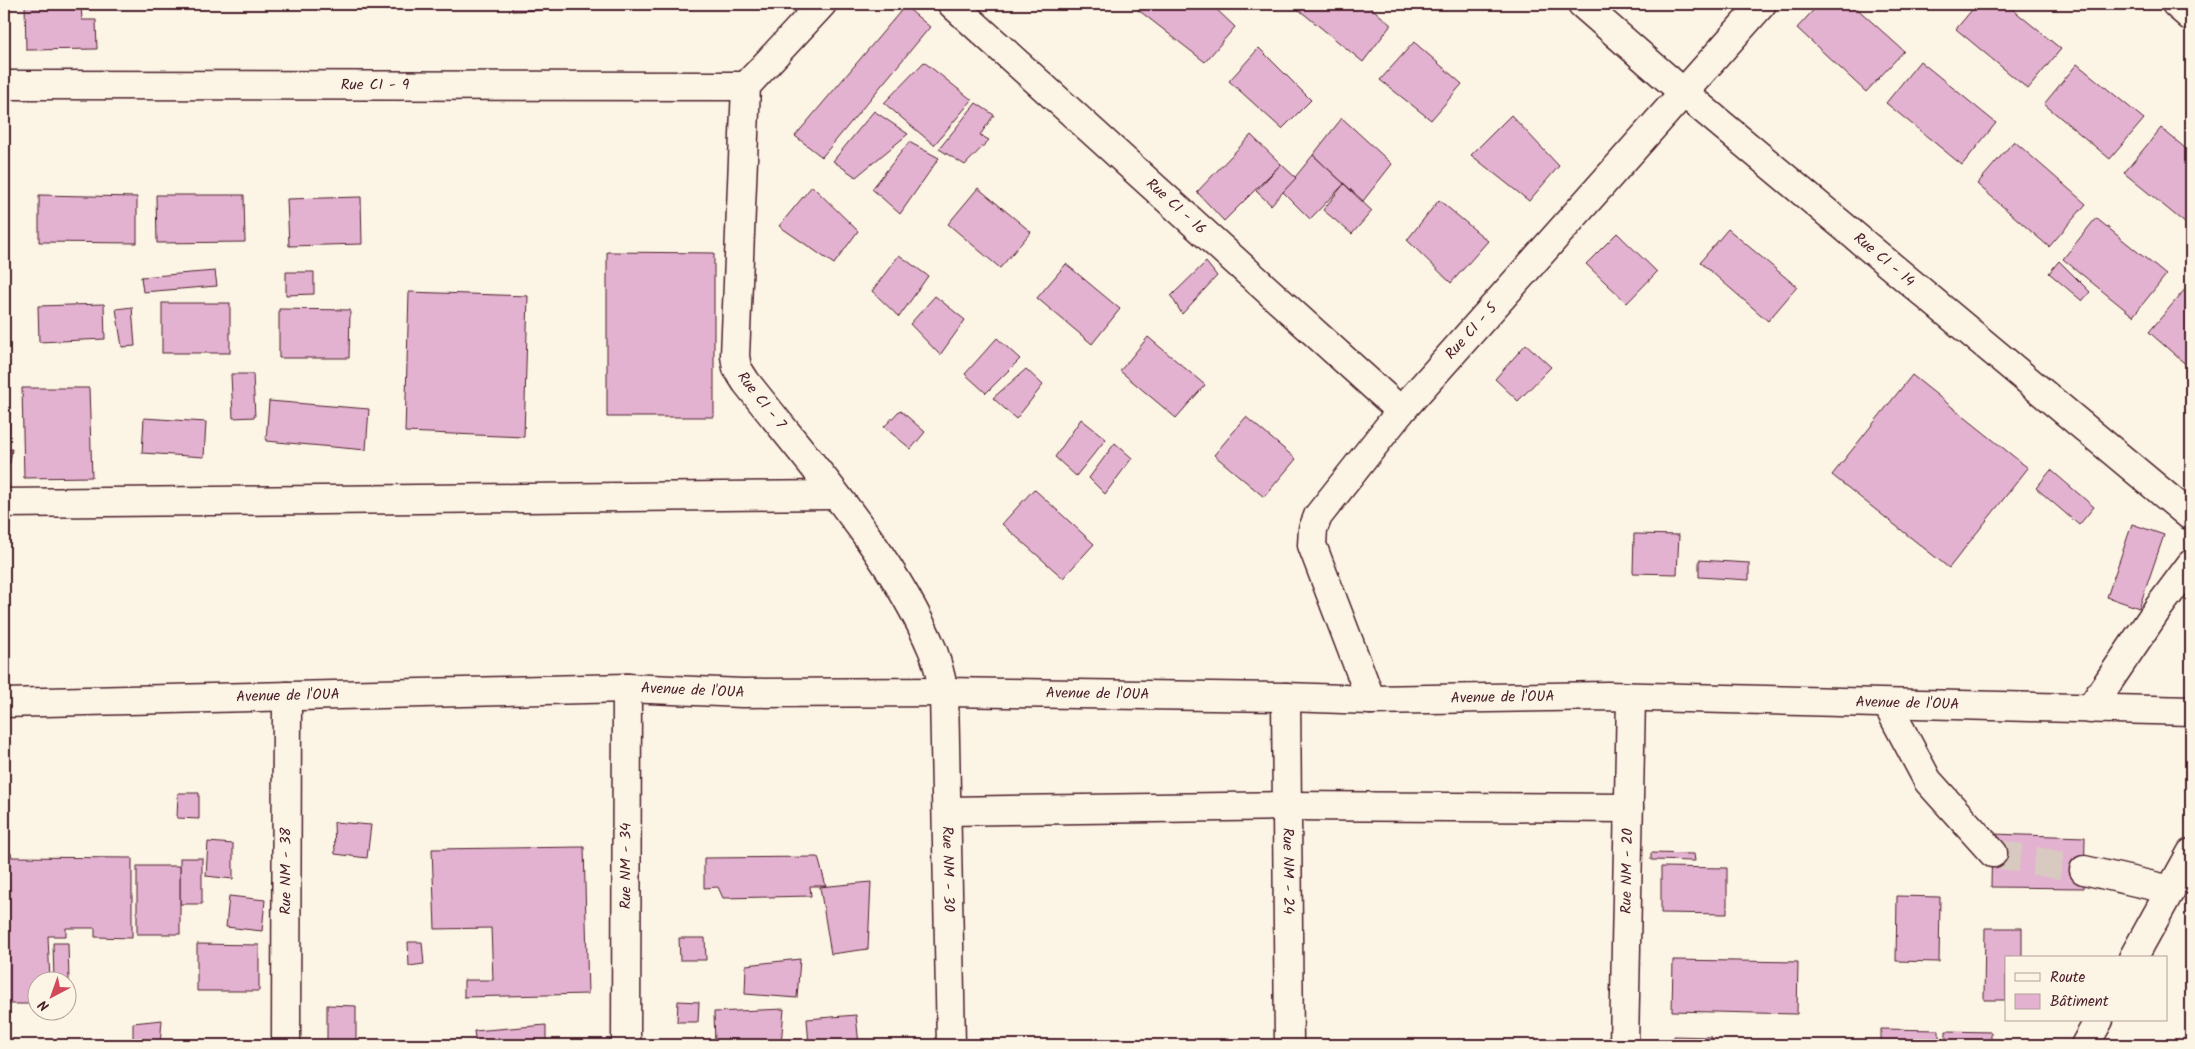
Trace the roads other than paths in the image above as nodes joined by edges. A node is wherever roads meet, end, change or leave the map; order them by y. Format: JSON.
{"nodes":[{"id":1,"x":822,"y":4,"type":"edge"},
{"id":2,"x":952,"y":4,"type":"edge"},
{"id":3,"x":1582,"y":4,"type":"edge"},
{"id":4,"x":1762,"y":4,"type":"edge"},
{"id":5,"x":2176,"y":4,"type":"edge"},
{"id":6,"x":2191,"y":17,"type":"edge"},
{"id":7,"x":4,"y":85,"type":"edge"},
{"id":8,"x":746,"y":86,"type":"junction"},
{"id":9,"x":1684,"y":93,"type":"junction"},
{"id":10,"x":1401,"y":411,"type":"junction"},
{"id":11,"x":834,"y":495,"type":"junction"},
{"id":12,"x":4,"y":502,"type":"edge"},
{"id":13,"x":2190,"y":516,"type":"edge"},
{"id":14,"x":2191,"y":564,"type":"edge"},
{"id":15,"x":627,"y":688,"type":"junction"},
{"id":16,"x":944,"y":692,"type":"junction"},
{"id":17,"x":287,"y":696,"type":"junction"},
{"id":18,"x":1286,"y":697,"type":"junction"},
{"id":19,"x":1632,"y":698,"type":"junction"},
{"id":20,"x":1371,"y":700,"type":"junction"},
{"id":21,"x":4,"y":703,"type":"edge"},
{"id":22,"x":1887,"y":704,"type":"junction"},
{"id":23,"x":2090,"y":708,"type":"junction"},
{"id":24,"x":2191,"y":711,"type":"edge"},
{"id":25,"x":1287,"y":806,"type":"junction"},
{"id":26,"x":1629,"y":808,"type":"junction"},
{"id":27,"x":946,"y":810,"type":"junction"},
{"id":28,"x":1993,"y":853,"type":"tunnel mouth"},
{"id":29,"x":2191,"y":853,"type":"edge"},
{"id":30,"x":2084,"y":870,"type":"tunnel mouth"},
{"id":31,"x":2170,"y":890,"type":"junction"},
{"id":32,"x":2134,"y":956,"type":"edge"},
{"id":33,"x":2098,"y":1022,"type":"edge"},
{"id":34,"x":286,"y":1045,"type":"edge"},
{"id":35,"x":626,"y":1045,"type":"edge"},
{"id":36,"x":951,"y":1045,"type":"edge"},
{"id":37,"x":1289,"y":1045,"type":"edge"},
{"id":38,"x":1624,"y":1045,"type":"edge"},
{"id":39,"x":2085,"y":1045,"type":"edge"}],
"edges":[{"from":1,"to":8,"type":"street"},
{"from":2,"to":10,"type":"street","name":"Rue CI - 16"},
{"from":3,"to":9,"type":"street","name":"Rue CI - 14"},
{"from":4,"to":9,"type":"street","name":"Rue CI - 5"},
{"from":5,"to":6,"type":"street"},
{"from":7,"to":8,"type":"street","name":"Rue CI - 9"},
{"from":8,"to":11,"type":"street","name":"Rue CI - 7"},
{"from":9,"to":10,"type":"street","name":"Rue CI - 5"},
{"from":9,"to":13,"type":"street","name":"Rue CI - 14"},
{"from":10,"to":20,"type":"street","name":"Rue CI - 5"},
{"from":11,"to":12,"type":"street"},
{"from":11,"to":16,"type":"street","name":"Rue CI - 7"},
{"from":14,"to":23,"type":"street"},
{"from":15,"to":16,"type":"street","name":"Avenue de l'OUA"},
{"from":15,"to":17,"type":"street","name":"Avenue de l'OUA"},
{"from":15,"to":35,"type":"street","name":"Rue NM - 34"},
{"from":16,"to":18,"type":"street","name":"Avenue de l'OUA"},
{"from":16,"to":27,"type":"street","name":"Rue NM - 30"},
{"from":17,"to":21,"type":"street","name":"Avenue de l'OUA"},
{"from":17,"to":34,"type":"street","name":"Rue NM - 38"},
{"from":18,"to":20,"type":"street","name":"Avenue de l'OUA"},
{"from":18,"to":25,"type":"street","name":"Rue NM - 24"},
{"from":19,"to":20,"type":"street","name":"Avenue de l'OUA"},
{"from":19,"to":22,"type":"street","name":"Avenue de l'OUA"},
{"from":19,"to":26,"type":"street","name":"Rue NM - 20"},
{"from":22,"to":23,"type":"street","name":"Avenue de l'OUA"},
{"from":22,"to":28,"type":"street"},
{"from":23,"to":24,"type":"street","name":"Avenue de l'OUA"},
{"from":25,"to":26,"type":"street"},
{"from":25,"to":27,"type":"street"},
{"from":25,"to":37,"type":"street","name":"Rue NM - 24"},
{"from":26,"to":38,"type":"street","name":"Rue NM - 20"},
{"from":27,"to":36,"type":"street","name":"Rue NM - 30"},
{"from":29,"to":31,"type":"street"},
{"from":30,"to":31,"type":"street"},
{"from":31,"to":32,"type":"street"},
{"from":33,"to":39,"type":"street"}]}
